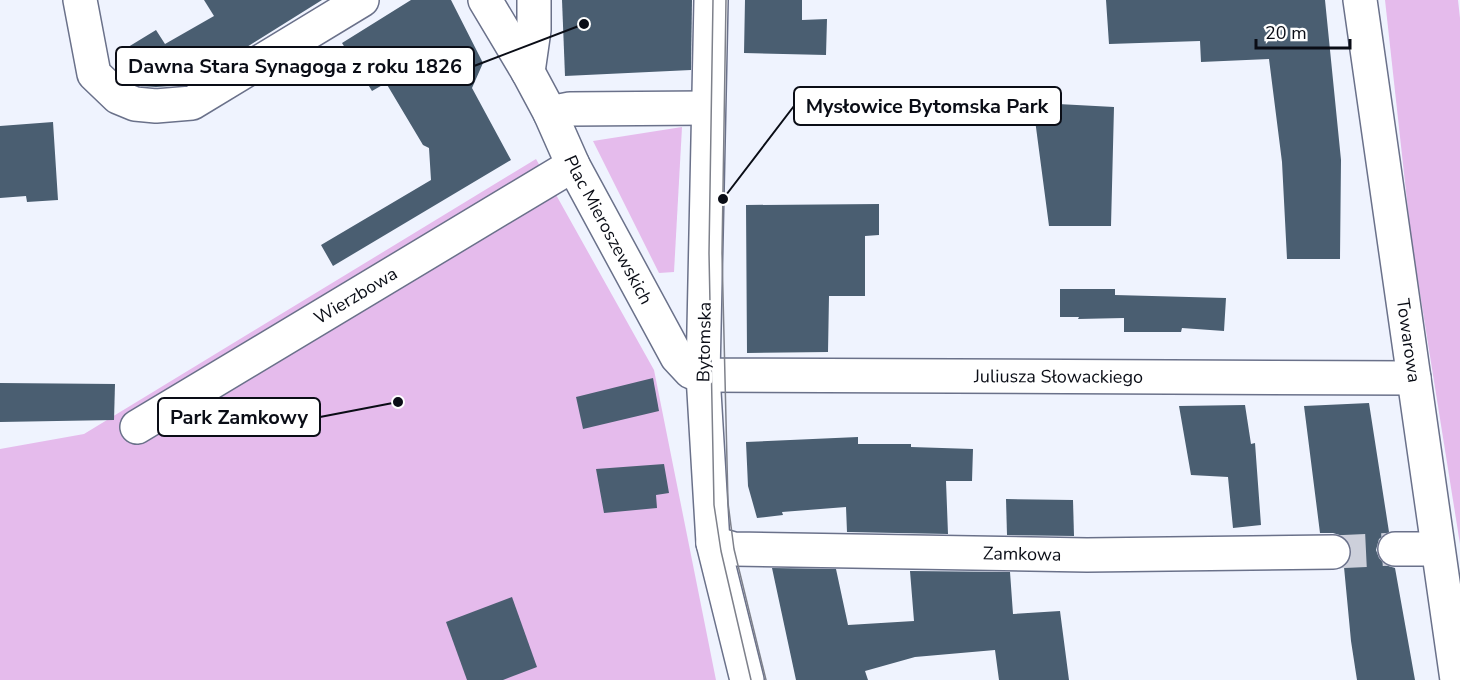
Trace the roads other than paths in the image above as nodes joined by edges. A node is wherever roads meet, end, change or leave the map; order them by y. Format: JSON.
{"nodes":[{"id":1,"x":80,"y":0,"type":"edge"},
{"id":2,"x":362,"y":0,"type":"edge"},
{"id":3,"x":485,"y":0,"type":"edge"},
{"id":4,"x":534,"y":0,"type":"edge"},
{"id":5,"x":711,"y":0,"type":"edge"},
{"id":6,"x":1360,"y":0,"type":"edge"},
{"id":7,"x":528,"y":72,"type":"junction"},
{"id":8,"x":708,"y":108,"type":"junction"},
{"id":9,"x":550,"y":113,"type":"junction"},
{"id":10,"x":573,"y":165,"type":"junction"},
{"id":11,"x":703,"y":375,"type":"junction"},
{"id":12,"x":1414,"y":378,"type":"junction"},
{"id":13,"x":137,"y":428,"type":"dead end"},
{"id":14,"x":713,"y":543,"type":"junction"},
{"id":15,"x":1395,"y":549,"type":"tunnel mouth"},
{"id":16,"x":1437,"y":549,"type":"junction"},
{"id":17,"x":1333,"y":552,"type":"tunnel mouth"},
{"id":18,"x":747,"y":680,"type":"edge"},
{"id":19,"x":1457,"y":680,"type":"edge"}],
"edges":[{"from":1,"to":2,"type":"street"},
{"from":3,"to":7,"type":"street","name":"Plac Mieroszewskich"},
{"from":4,"to":7,"type":"street"},
{"from":5,"to":8,"type":"street","name":"Bytomska"},
{"from":6,"to":12,"type":"street","name":"Towarowa"},
{"from":7,"to":9,"type":"street","name":"Plac Mieroszewskich"},
{"from":8,"to":9,"type":"street"},
{"from":8,"to":11,"type":"street","name":"Bytomska"},
{"from":9,"to":10,"type":"street","name":"Plac Mieroszewskich"},
{"from":10,"to":11,"type":"street","name":"Plac Mieroszewskich"},
{"from":10,"to":13,"type":"street","name":"Wierzbowa"},
{"from":11,"to":12,"type":"street","name":"Juliusza Słowackiego"},
{"from":11,"to":14,"type":"street","name":"Bytomska"},
{"from":12,"to":16,"type":"street","name":"Towarowa"},
{"from":14,"to":17,"type":"street","name":"Zamkowa"},
{"from":14,"to":18,"type":"street","name":"Bytomska"},
{"from":15,"to":16,"type":"street"},
{"from":16,"to":19,"type":"street","name":"Towarowa"}]}
